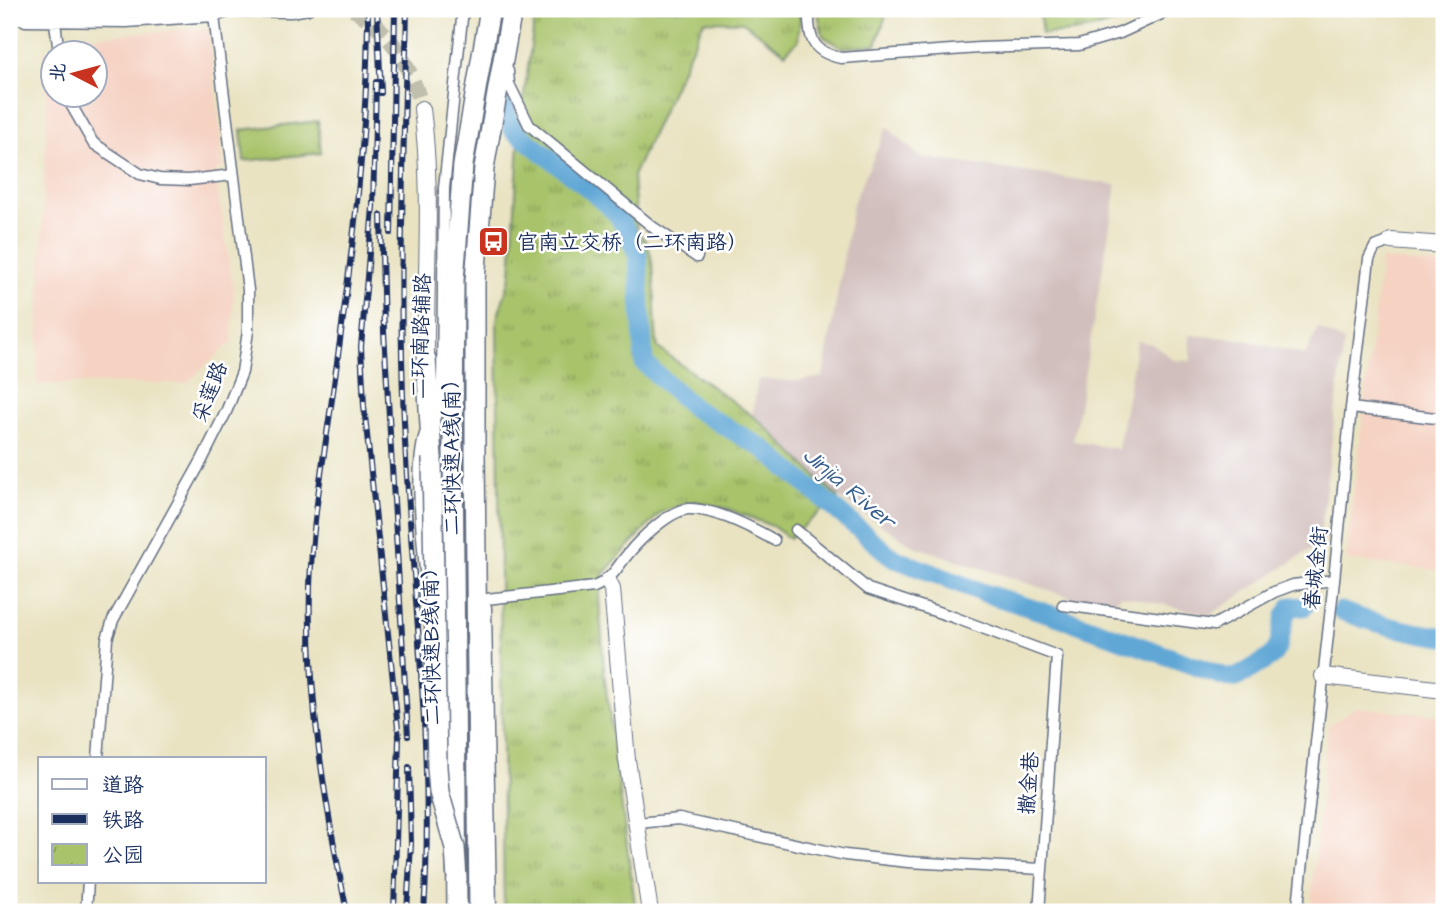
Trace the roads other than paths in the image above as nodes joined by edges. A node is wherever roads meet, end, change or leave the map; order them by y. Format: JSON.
{"nodes":[{"id":1,"x":101,"y":9,"type":"edge"},
{"id":2,"x":308,"y":9,"type":"edge"},
{"id":3,"x":463,"y":9,"type":"edge"},
{"id":4,"x":490,"y":9,"type":"edge"},
{"id":5,"x":512,"y":9,"type":"edge"},
{"id":6,"x":521,"y":9,"type":"edge"},
{"id":7,"x":809,"y":9,"type":"edge"},
{"id":8,"x":1172,"y":9,"type":"edge"},
{"id":9,"x":1151,"y":13,"type":"edge"},
{"id":10,"x":214,"y":16,"type":"junction"},
{"id":11,"x":9,"y":18,"type":"edge"},
{"id":12,"x":55,"y":23,"type":"junction"},
{"id":13,"x":57,"y":38,"type":"edge"},
{"id":14,"x":509,"y":71,"type":"junction"},
{"id":15,"x":73,"y":108,"type":"edge"},
{"id":16,"x":422,"y":109,"type":"tunnel mouth"},
{"id":17,"x":233,"y":175,"type":"junction"},
{"id":18,"x":1391,"y":240,"type":"joint"},
{"id":19,"x":1444,"y":245,"type":"edge"},
{"id":20,"x":697,"y":257,"type":"dead end"},
{"id":21,"x":426,"y":359,"type":"joint"},
{"id":22,"x":1351,"y":408,"type":"junction"},
{"id":23,"x":1444,"y":419,"type":"edge"},
{"id":24,"x":430,"y":424,"type":"junction"},
{"id":25,"x":796,"y":530,"type":"dead end"},
{"id":26,"x":774,"y":540,"type":"dead end"},
{"id":27,"x":1334,"y":580,"type":"junction"},
{"id":28,"x":608,"y":581,"type":"junction"},
{"id":29,"x":486,"y":599,"type":"junction"},
{"id":30,"x":1063,"y":605,"type":"dead end"},
{"id":31,"x":1322,"y":676,"type":"junction"},
{"id":32,"x":1444,"y":690,"type":"edge"},
{"id":33,"x":98,"y":757,"type":"edge"},
{"id":34,"x":638,"y":823,"type":"junction"},
{"id":35,"x":1042,"y":869,"type":"junction"},
{"id":36,"x":457,"y":879,"type":"junction"},
{"id":37,"x":88,"y":883,"type":"edge"},
{"id":38,"x":86,"y":912,"type":"edge"},
{"id":39,"x":449,"y":912,"type":"edge"},
{"id":40,"x":457,"y":912,"type":"edge"},
{"id":41,"x":479,"y":912,"type":"edge"},
{"id":42,"x":491,"y":912,"type":"edge"},
{"id":43,"x":650,"y":912,"type":"edge"},
{"id":44,"x":1039,"y":912,"type":"edge"},
{"id":45,"x":1300,"y":912,"type":"edge"}],
"edges":[{"from":1,"to":11,"type":"street"},
{"from":2,"to":10,"type":"street"},
{"from":3,"to":24,"type":"street","name":"二环南路辅路"},
{"from":4,"to":36,"type":"highway","name":"二环快速B线(南)","bridge":true},
{"from":5,"to":41,"type":"highway","name":"二环快速A线(南)"},
{"from":6,"to":14,"type":"street"},
{"from":7,"to":9,"type":"street"},
{"from":8,"to":9,"type":"street"},
{"from":10,"to":12,"type":"street"},
{"from":10,"to":17,"type":"street","name":"采莲路"},
{"from":11,"to":12,"type":"street"},
{"from":12,"to":13,"type":"street"},
{"from":14,"to":20,"type":"street"},
{"from":14,"to":29,"type":"street"},
{"from":15,"to":17,"type":"street"},
{"from":16,"to":21,"type":"street"},
{"from":17,"to":33,"type":"street","name":"采莲路"},
{"from":18,"to":19,"type":"street"},
{"from":18,"to":22,"type":"street","name":"春城金街"},
{"from":21,"to":24,"type":"highway"},
{"from":22,"to":23,"type":"street"},
{"from":22,"to":27,"type":"street","name":"春城金街"},
{"from":24,"to":36,"type":"highway","bridge":true},
{"from":24,"to":39,"type":"street","name":"二环南路辅路"},
{"from":25,"to":35,"type":"street","name":"撒金巷"},
{"from":26,"to":28,"type":"street"},
{"from":27,"to":30,"type":"street"},
{"from":27,"to":31,"type":"street","name":"春城金街"},
{"from":28,"to":29,"type":"street"},
{"from":28,"to":34,"type":"street"},
{"from":29,"to":42,"type":"street"},
{"from":31,"to":32,"type":"street"},
{"from":31,"to":45,"type":"street","name":"春城金街"},
{"from":34,"to":35,"type":"street"},
{"from":34,"to":43,"type":"street"},
{"from":35,"to":44,"type":"street","name":"撒金巷"},
{"from":36,"to":40,"type":"highway","name":"二环快速B线(南)"},
{"from":37,"to":38,"type":"street"}]}
